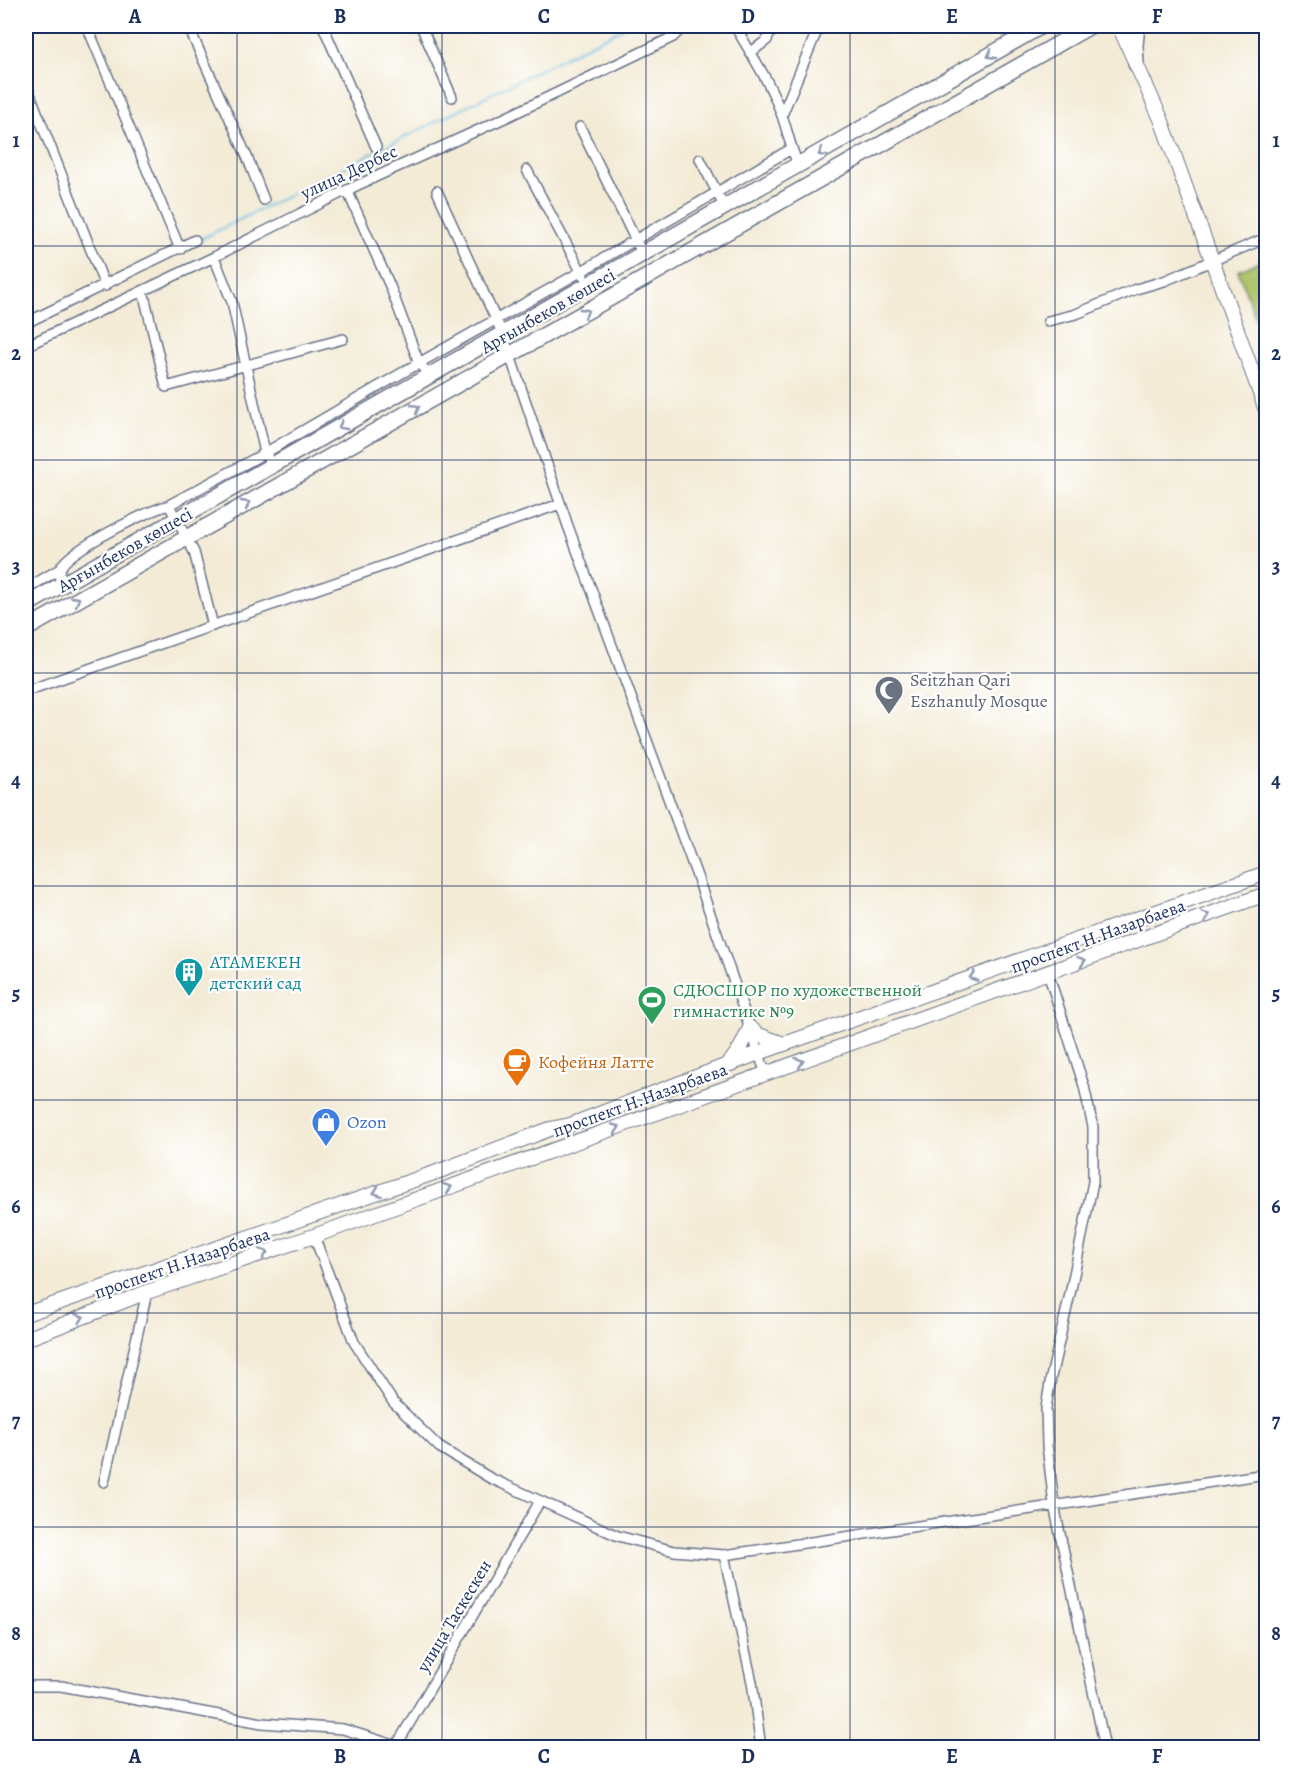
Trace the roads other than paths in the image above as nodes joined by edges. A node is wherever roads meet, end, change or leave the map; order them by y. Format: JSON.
{"nodes":[{"id":1,"x":87,"y":26,"type":"edge"},
{"id":2,"x":188,"y":26,"type":"edge"},
{"id":3,"x":323,"y":26,"type":"edge"},
{"id":4,"x":421,"y":26,"type":"edge"},
{"id":5,"x":684,"y":26,"type":"edge"},
{"id":6,"x":735,"y":26,"type":"edge"},
{"id":7,"x":773,"y":26,"type":"edge"},
{"id":8,"x":819,"y":26,"type":"edge"},
{"id":9,"x":1041,"y":26,"type":"edge"},
{"id":10,"x":1090,"y":26,"type":"edge"},
{"id":11,"x":1119,"y":26,"type":"edge"},
{"id":12,"x":1137,"y":26,"type":"edge"},
{"id":13,"x":750,"y":53,"type":"junction"},
{"id":14,"x":1136,"y":64,"type":"junction"},
{"id":15,"x":26,"y":84,"type":"edge"},
{"id":16,"x":452,"y":97,"type":"dead end"},
{"id":17,"x":782,"y":115,"type":"junction"},
{"id":18,"x":580,"y":127,"type":"dead end"},
{"id":19,"x":376,"y":147,"type":"dead end"},
{"id":20,"x":791,"y":149,"type":"junction"},
{"id":21,"x":700,"y":159,"type":"dead end"},
{"id":22,"x":799,"y":166,"type":"junction"},
{"id":23,"x":527,"y":170,"type":"dead end"},
{"id":24,"x":347,"y":190,"type":"junction"},
{"id":25,"x":437,"y":191,"type":"dead end"},
{"id":26,"x":717,"y":192,"type":"junction"},
{"id":27,"x":264,"y":200,"type":"dead end"},
{"id":28,"x":725,"y":208,"type":"junction"},
{"id":29,"x":1266,"y":238,"type":"edge"},
{"id":30,"x":195,"y":240,"type":"dead end"},
{"id":31,"x":638,"y":246,"type":"junction"},
{"id":32,"x":180,"y":249,"type":"junction"},
{"id":33,"x":214,"y":257,"type":"junction"},
{"id":34,"x":1213,"y":260,"type":"junction"},
{"id":35,"x":585,"y":278,"type":"junction"},
{"id":36,"x":105,"y":286,"type":"junction"},
{"id":37,"x":142,"y":291,"type":"junction"},
{"id":38,"x":496,"y":320,"type":"junction"},
{"id":39,"x":1048,"y":321,"type":"dead end"},
{"id":40,"x":26,"y":323,"type":"edge"},
{"id":41,"x":502,"y":335,"type":"junction"},
{"id":42,"x":343,"y":339,"type":"dead end"},
{"id":43,"x":26,"y":346,"type":"edge"},
{"id":44,"x":510,"y":355,"type":"junction"},
{"id":45,"x":419,"y":363,"type":"junction"},
{"id":46,"x":245,"y":365,"type":"junction"},
{"id":47,"x":430,"y":376,"type":"junction"},
{"id":48,"x":1266,"y":410,"type":"edge"},
{"id":49,"x":269,"y":459,"type":"junction"},
{"id":50,"x":560,"y":504,"type":"junction"},
{"id":51,"x":169,"y":505,"type":"junction"},
{"id":52,"x":178,"y":518,"type":"junction"},
{"id":53,"x":187,"y":538,"type":"junction"},
{"id":54,"x":60,"y":569,"type":"junction"},
{"id":55,"x":60,"y":585,"type":"junction"},
{"id":56,"x":26,"y":589,"type":"edge"},
{"id":57,"x":26,"y":605,"type":"edge"},
{"id":58,"x":213,"y":626,"type":"junction"},
{"id":59,"x":26,"y":629,"type":"edge"},
{"id":60,"x":26,"y":691,"type":"edge"},
{"id":61,"x":1266,"y":873,"type":"edge"},
{"id":62,"x":1266,"y":894,"type":"edge"},
{"id":63,"x":1048,"y":973,"type":"junction"},
{"id":64,"x":750,"y":1028,"type":"junction"},
{"id":65,"x":784,"y":1044,"type":"junction"},
{"id":66,"x":759,"y":1053,"type":"junction"},
{"id":67,"x":729,"y":1064,"type":"junction"},
{"id":68,"x":766,"y":1074,"type":"junction"},
{"id":69,"x":314,"y":1236,"type":"junction"},
{"id":70,"x":147,"y":1292,"type":"junction"},
{"id":71,"x":26,"y":1314,"type":"edge"},
{"id":72,"x":26,"y":1339,"type":"edge"},
{"id":73,"x":1266,"y":1474,"type":"edge"},
{"id":74,"x":104,"y":1482,"type":"dead end"},
{"id":75,"x":540,"y":1502,"type":"junction"},
{"id":76,"x":1054,"y":1505,"type":"junction"},
{"id":77,"x":724,"y":1555,"type":"junction"},
{"id":78,"x":26,"y":1686,"type":"edge"},
{"id":79,"x":399,"y":1747,"type":"edge"},
{"id":80,"x":761,"y":1748,"type":"edge"},
{"id":81,"x":1105,"y":1748,"type":"edge"}],
"edges":[{"from":1,"to":32,"type":"street"},
{"from":2,"to":27,"type":"street"},
{"from":3,"to":19,"type":"street"},
{"from":4,"to":16,"type":"street"},
{"from":5,"to":24,"type":"street","name":"улица Дербес"},
{"from":6,"to":13,"type":"street"},
{"from":7,"to":13,"type":"street"},
{"from":8,"to":17,"type":"street"},
{"from":9,"to":22,"type":"main road","name":"Арғынбеков көшесі","one_way":true},
{"from":44,"to":10,"type":"main road","name":"Арғынбеков көшесі","one_way":true},
{"from":11,"to":14,"type":"main road"},
{"from":12,"to":14,"type":"main road"},
{"from":13,"to":17,"type":"street"},
{"from":14,"to":34,"type":"main road"},
{"from":15,"to":36,"type":"street"},
{"from":17,"to":20,"type":"street"},
{"from":18,"to":31,"type":"street"},
{"from":20,"to":22,"type":"street"},
{"from":20,"to":26,"type":"street"},
{"from":21,"to":26,"type":"street"},
{"from":22,"to":28,"type":"main road","name":"Арғынбеков көшесі"},
{"from":23,"to":35,"type":"street"},
{"from":24,"to":33,"type":"street","name":"улица Дербес"},
{"from":24,"to":45,"type":"street"},
{"from":25,"to":38,"type":"street"},
{"from":26,"to":28,"type":"street"},
{"from":26,"to":31,"type":"street"},
{"from":28,"to":31,"type":"main road","name":"Арғынбеков көшесі"},
{"from":29,"to":34,"type":"street"},
{"from":30,"to":32,"type":"street"},
{"from":31,"to":35,"type":"main road","name":"Арғынбеков көшесі"},
{"from":32,"to":36,"type":"street"},
{"from":33,"to":37,"type":"street","name":"улица Дербес"},
{"from":33,"to":46,"type":"street"},
{"from":34,"to":39,"type":"street"},
{"from":34,"to":48,"type":"main road"},
{"from":35,"to":38,"type":"street"},
{"from":35,"to":41,"type":"main road","name":"Арғынбеков көшесі"},
{"from":36,"to":40,"type":"street"},
{"from":37,"to":43,"type":"street","name":"улица Дербес"},
{"from":37,"to":46,"type":"street"},
{"from":38,"to":41,"type":"street"},
{"from":38,"to":45,"type":"street"},
{"from":41,"to":44,"type":"street"},
{"from":41,"to":47,"type":"main road","name":"Арғынбеков көшесі"},
{"from":42,"to":46,"type":"street"},
{"from":44,"to":50,"type":"street"},
{"from":53,"to":44,"type":"main road","name":"Арғынбеков көшесі","one_way":true},
{"from":45,"to":47,"type":"street"},
{"from":45,"to":49,"type":"street"},
{"from":46,"to":49,"type":"street"},
{"from":47,"to":49,"type":"main road","name":"Арғынбеков көшесі","one_way":true},
{"from":49,"to":51,"type":"street"},
{"from":49,"to":52,"type":"main road","name":"Арғынбеков көшесі"},
{"from":50,"to":58,"type":"street"},
{"from":50,"to":64,"type":"street"},
{"from":51,"to":52,"type":"street"},
{"from":51,"to":54,"type":"street"},
{"from":52,"to":53,"type":"street"},
{"from":52,"to":55,"type":"main road","name":"Арғынбеков көшесі"},
{"from":53,"to":58,"type":"street"},
{"from":59,"to":53,"type":"main road","name":"Арғынбеков көшесі","one_way":true},
{"from":54,"to":55,"type":"street"},
{"from":54,"to":56,"type":"street"},
{"from":55,"to":57,"type":"main road","name":"Арғынбеков көшесі"},
{"from":58,"to":60,"type":"street"},
{"from":61,"to":65,"type":"main road","name":"проспект Н.Назарбаева","one_way":true},
{"from":63,"to":62,"type":"main road","name":"проспект Н.Назарбаева","one_way":true},
{"from":68,"to":63,"type":"main road","name":"проспект Н.Назарбаева","one_way":true},
{"from":63,"to":76,"type":"street"},
{"from":64,"to":65,"type":"main road"},
{"from":64,"to":66,"type":"street"},
{"from":64,"to":67,"type":"main road"},
{"from":65,"to":66,"type":"main road","name":"проспект Н.Назарбаева"},
{"from":66,"to":67,"type":"main road","name":"проспект Н.Назарбаева"},
{"from":66,"to":68,"type":"street"},
{"from":67,"to":71,"type":"main road","name":"проспект Н.Назарбаева","one_way":true},
{"from":69,"to":68,"type":"main road","name":"проспект Н.Назарбаева","one_way":true},
{"from":70,"to":69,"type":"main road","name":"проспект Н.Назарбаева","one_way":true},
{"from":69,"to":75,"type":"street"},
{"from":72,"to":70,"type":"main road","name":"проспект Н.Назарбаева","one_way":true},
{"from":70,"to":74,"type":"street"},
{"from":73,"to":76,"type":"street"},
{"from":75,"to":77,"type":"street"},
{"from":75,"to":79,"type":"street","name":"улица Таскескен"},
{"from":76,"to":77,"type":"street"},
{"from":76,"to":81,"type":"street"},
{"from":77,"to":80,"type":"street"},
{"from":78,"to":79,"type":"street"}]}
